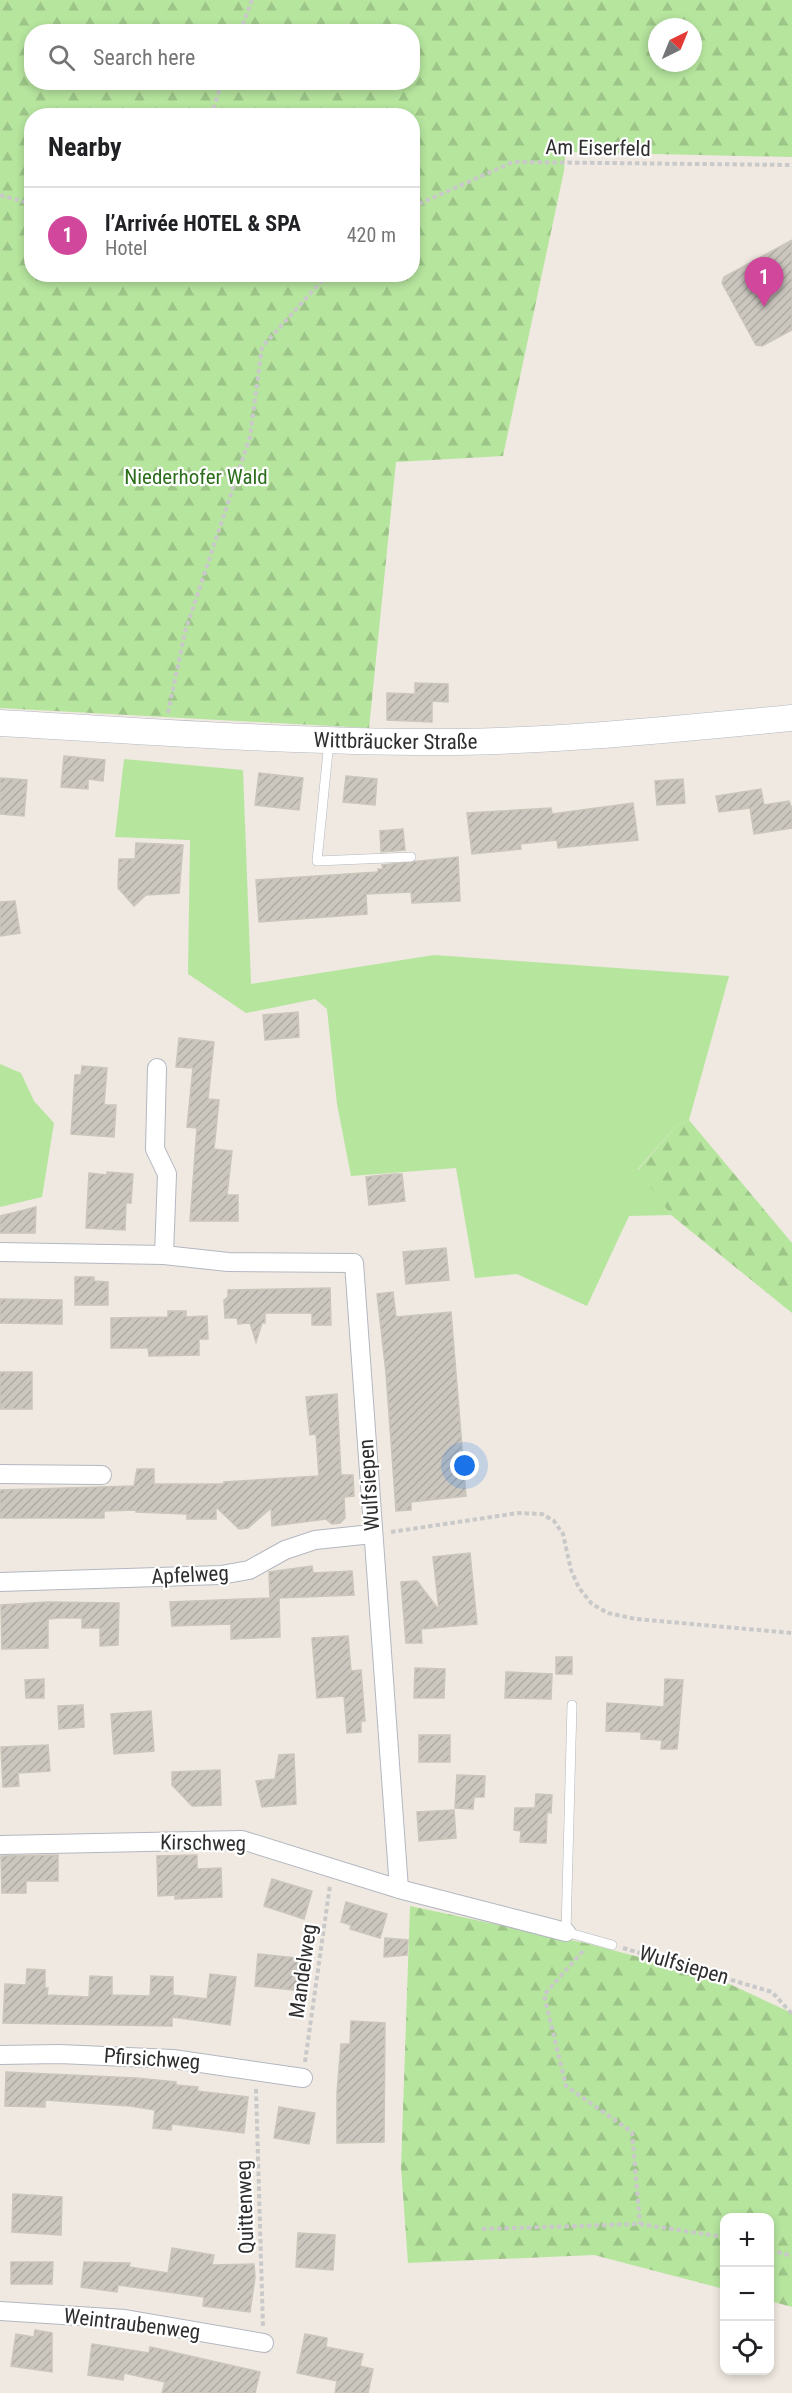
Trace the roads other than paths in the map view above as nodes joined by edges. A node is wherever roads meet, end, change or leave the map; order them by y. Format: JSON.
{"nodes":[{"id":1,"x":792,"y":718,"type":"edge"},
{"id":2,"x":0,"y":723,"type":"edge"},
{"id":3,"x":330,"y":739,"type":"junction"},
{"id":4,"x":411,"y":857,"type":"dead end"},
{"id":5,"x":157,"y":1068,"type":"dead end"},
{"id":6,"x":0,"y":1252,"type":"edge"},
{"id":7,"x":164,"y":1255,"type":"junction"},
{"id":8,"x":0,"y":1474,"type":"edge"},
{"id":9,"x":102,"y":1475,"type":"dead end"},
{"id":10,"x":372,"y":1534,"type":"junction"},
{"id":11,"x":0,"y":1582,"type":"edge"},
{"id":12,"x":572,"y":1705,"type":"dead end"},
{"id":13,"x":0,"y":1845,"type":"edge"},
{"id":14,"x":399,"y":1889,"type":"junction"},
{"id":15,"x":566,"y":1932,"type":"junction"},
{"id":16,"x":612,"y":1945,"type":"road end"},
{"id":17,"x":0,"y":2055,"type":"edge"},
{"id":18,"x":303,"y":2078,"type":"road end"},
{"id":19,"x":0,"y":2311,"type":"edge"},
{"id":20,"x":264,"y":2343,"type":"road end"}],
"edges":[{"from":1,"to":3,"type":"main road","name":"Wittbräucker Straße"},
{"from":2,"to":3,"type":"main road","name":"Wittbräucker Straße"},
{"from":3,"to":4,"type":"lane"},
{"from":5,"to":7,"type":"street"},
{"from":6,"to":7,"type":"street","name":"Wulfsiepen"},
{"from":7,"to":10,"type":"street","name":"Wulfsiepen"},
{"from":8,"to":9,"type":"street"},
{"from":10,"to":11,"type":"street","name":"Apfelweg"},
{"from":10,"to":14,"type":"street","name":"Wulfsiepen"},
{"from":12,"to":15,"type":"lane"},
{"from":13,"to":14,"type":"street","name":"Kirschweg"},
{"from":14,"to":15,"type":"street","name":"Wulfsiepen"},
{"from":15,"to":16,"type":"lane","name":"Wulfsiepen"},
{"from":17,"to":18,"type":"street","name":"Pfirsichweg"},
{"from":19,"to":20,"type":"street","name":"Weintraubenweg"}]}
